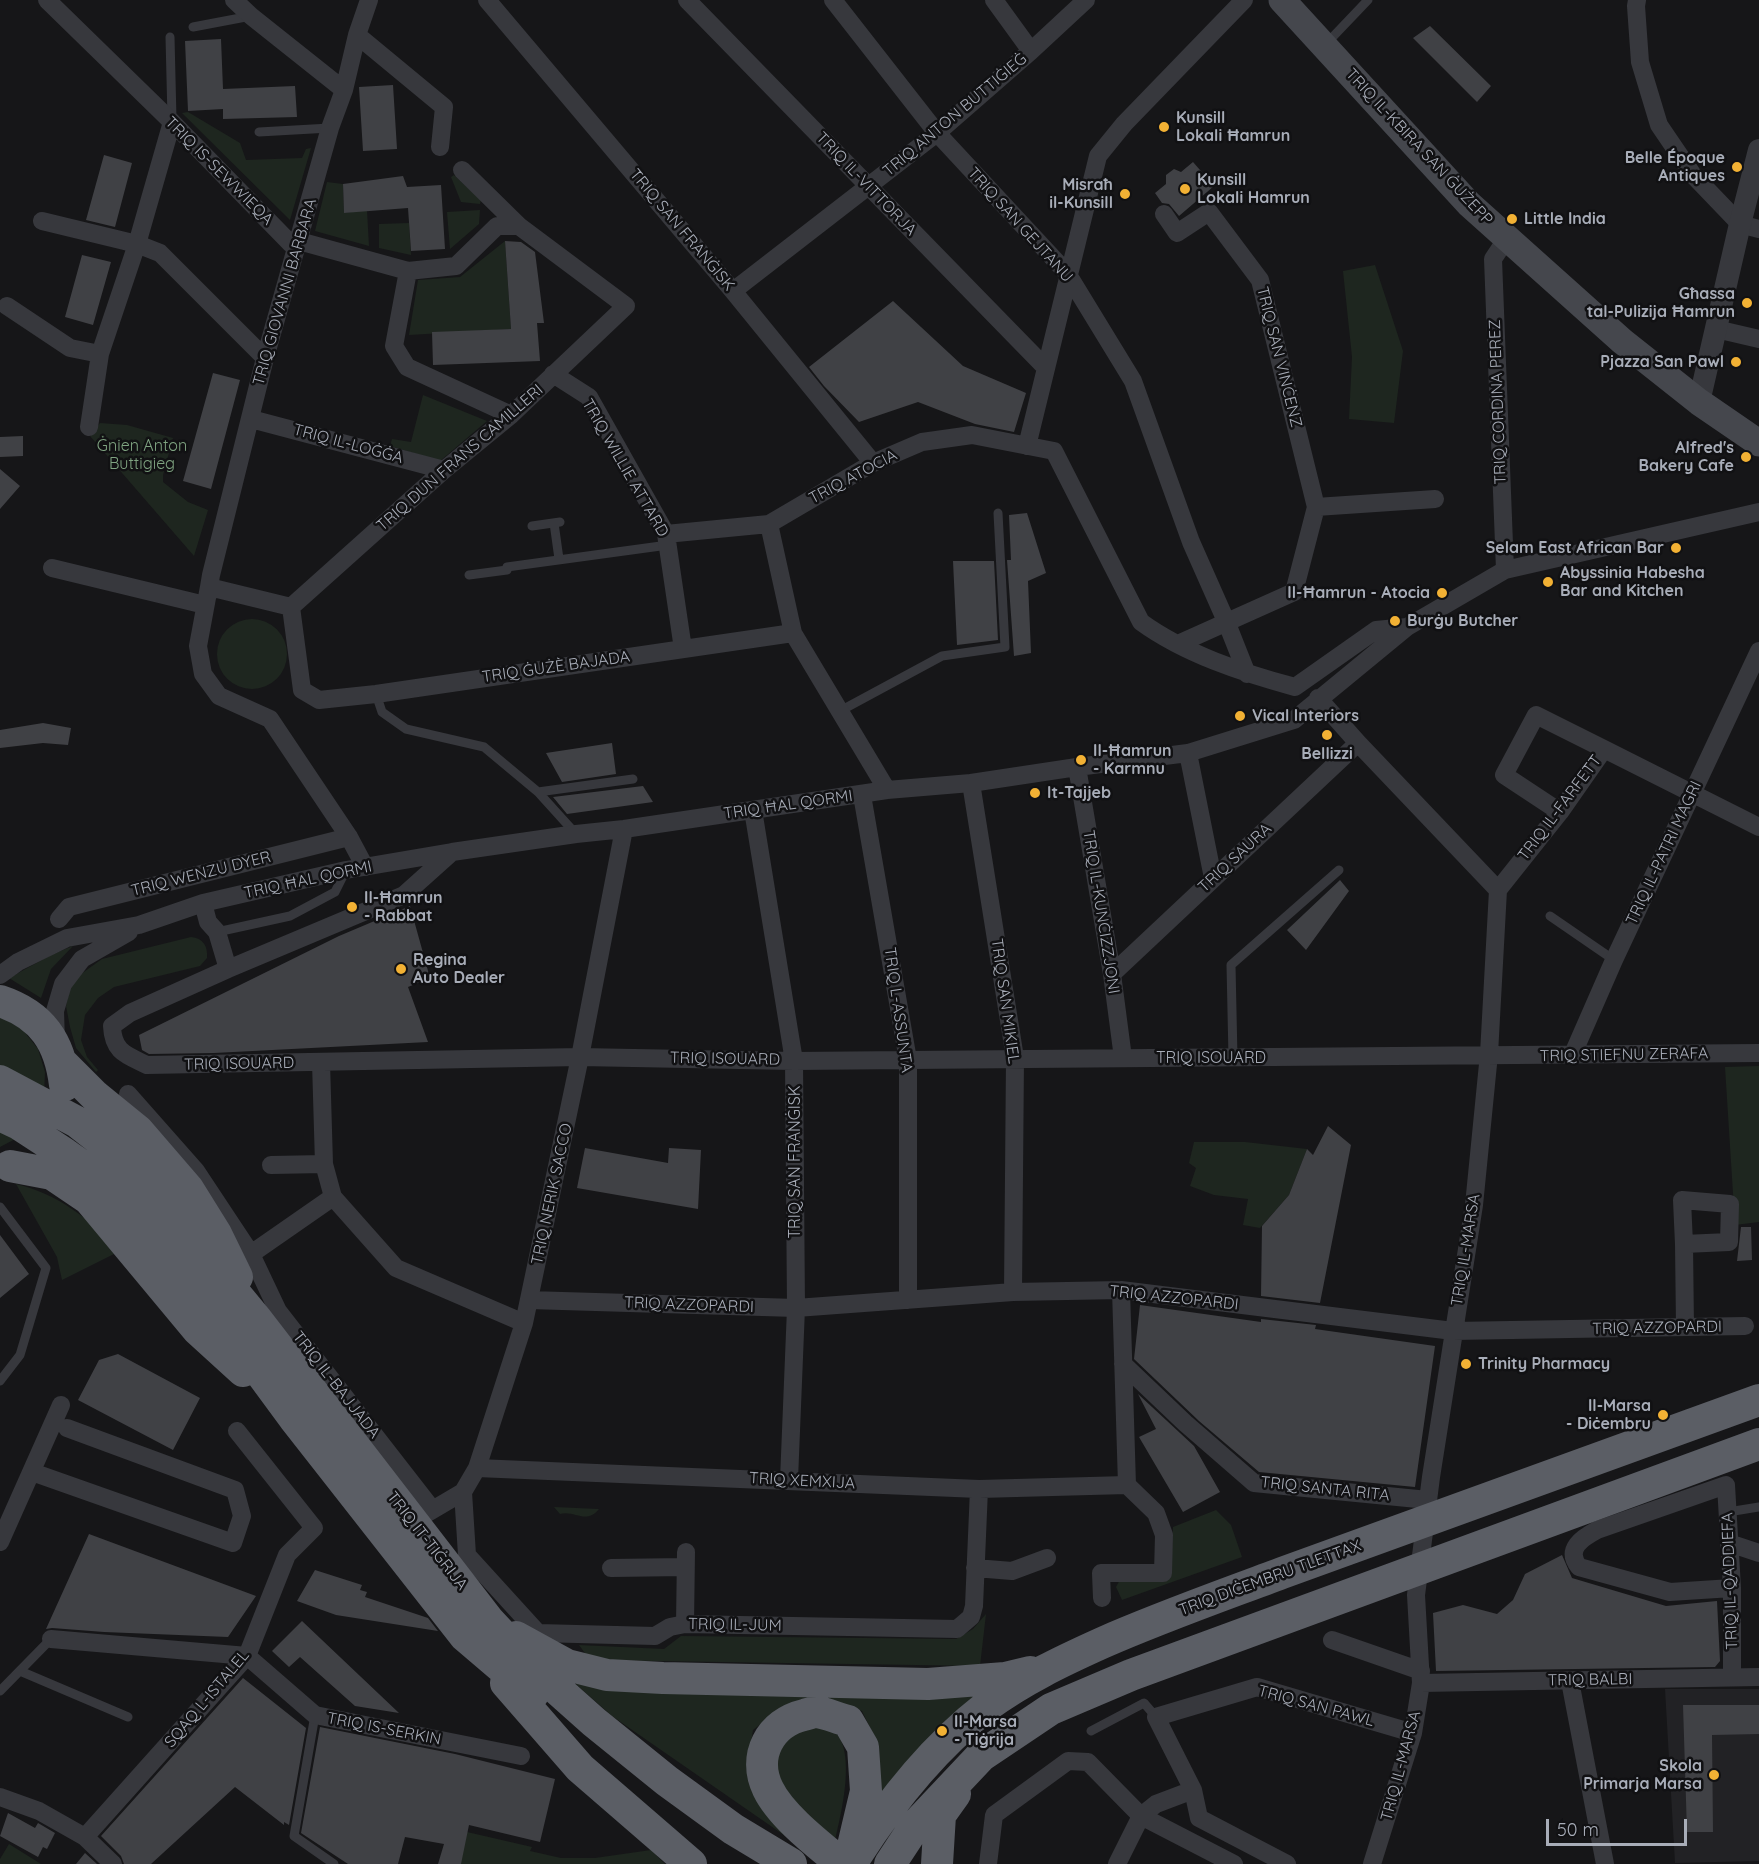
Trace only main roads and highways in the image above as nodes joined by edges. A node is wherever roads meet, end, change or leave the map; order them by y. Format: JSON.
{"nodes":[{"id":1,"x":1282,"y":0,"type":"edge"},
{"id":2,"x":1759,"y":443,"type":"edge"},
{"id":3,"x":0,"y":1001,"type":"edge"},
{"id":4,"x":59,"y":1055,"type":"junction"},
{"id":5,"x":0,"y":1081,"type":"edge"},
{"id":6,"x":0,"y":1115,"type":"edge"},
{"id":7,"x":5,"y":1167,"type":"edge"},
{"id":8,"x":257,"y":1320,"type":"junction"},
{"id":9,"x":1759,"y":1400,"type":"edge"},
{"id":10,"x":294,"y":1418,"type":"junction"},
{"id":11,"x":1759,"y":1444,"type":"edge"},
{"id":12,"x":477,"y":1628,"type":"junction"},
{"id":13,"x":1048,"y":1667,"type":"junction"},
{"id":14,"x":981,"y":1756,"type":"junction"},
{"id":15,"x":843,"y":1862,"type":"edge"},
{"id":16,"x":692,"y":1864,"type":"edge"},
{"id":17,"x":752,"y":1864,"type":"edge"},
{"id":18,"x":791,"y":1864,"type":"edge"},
{"id":19,"x":890,"y":1864,"type":"edge"},
{"id":20,"x":937,"y":1864,"type":"edge"}],
"edges":[{"from":1,"to":2,"type":"main road","name":"TRIQ IL-KBIRA SAN ĠUŻEPP"},
{"from":3,"to":4,"type":"highway"},
{"from":4,"to":7,"type":"highway"},
{"from":4,"to":8,"type":"highway"},
{"from":5,"to":8,"type":"highway","name":"TRIQ IT-TIĠRIJA"},
{"from":6,"to":10,"type":"highway","name":"TRIQ IT-TIĠRIJA"},
{"from":7,"to":10,"type":"highway"},
{"from":8,"to":12,"type":"highway","name":"TRIQ IT-TIĠRIJA"},
{"from":9,"to":13,"type":"highway","name":"TRIQ DIĊEMBRU TLETTAX"},
{"from":10,"to":12,"type":"highway","name":"TRIQ IT-TIĠRIJA"},
{"from":11,"to":14,"type":"highway"},
{"from":12,"to":13,"type":"highway"},
{"from":12,"to":16,"type":"highway"},
{"from":12,"to":17,"type":"highway","name":"TRIQ IT-TIĠRIJA"},
{"from":12,"to":18,"type":"highway","name":"TRIQ IT-TIĠRIJA"},
{"from":13,"to":15,"type":"highway","name":"TRIQ DIĊEMBRU TLETTAX"},
{"from":14,"to":19,"type":"highway"},
{"from":14,"to":20,"type":"highway"}]}
